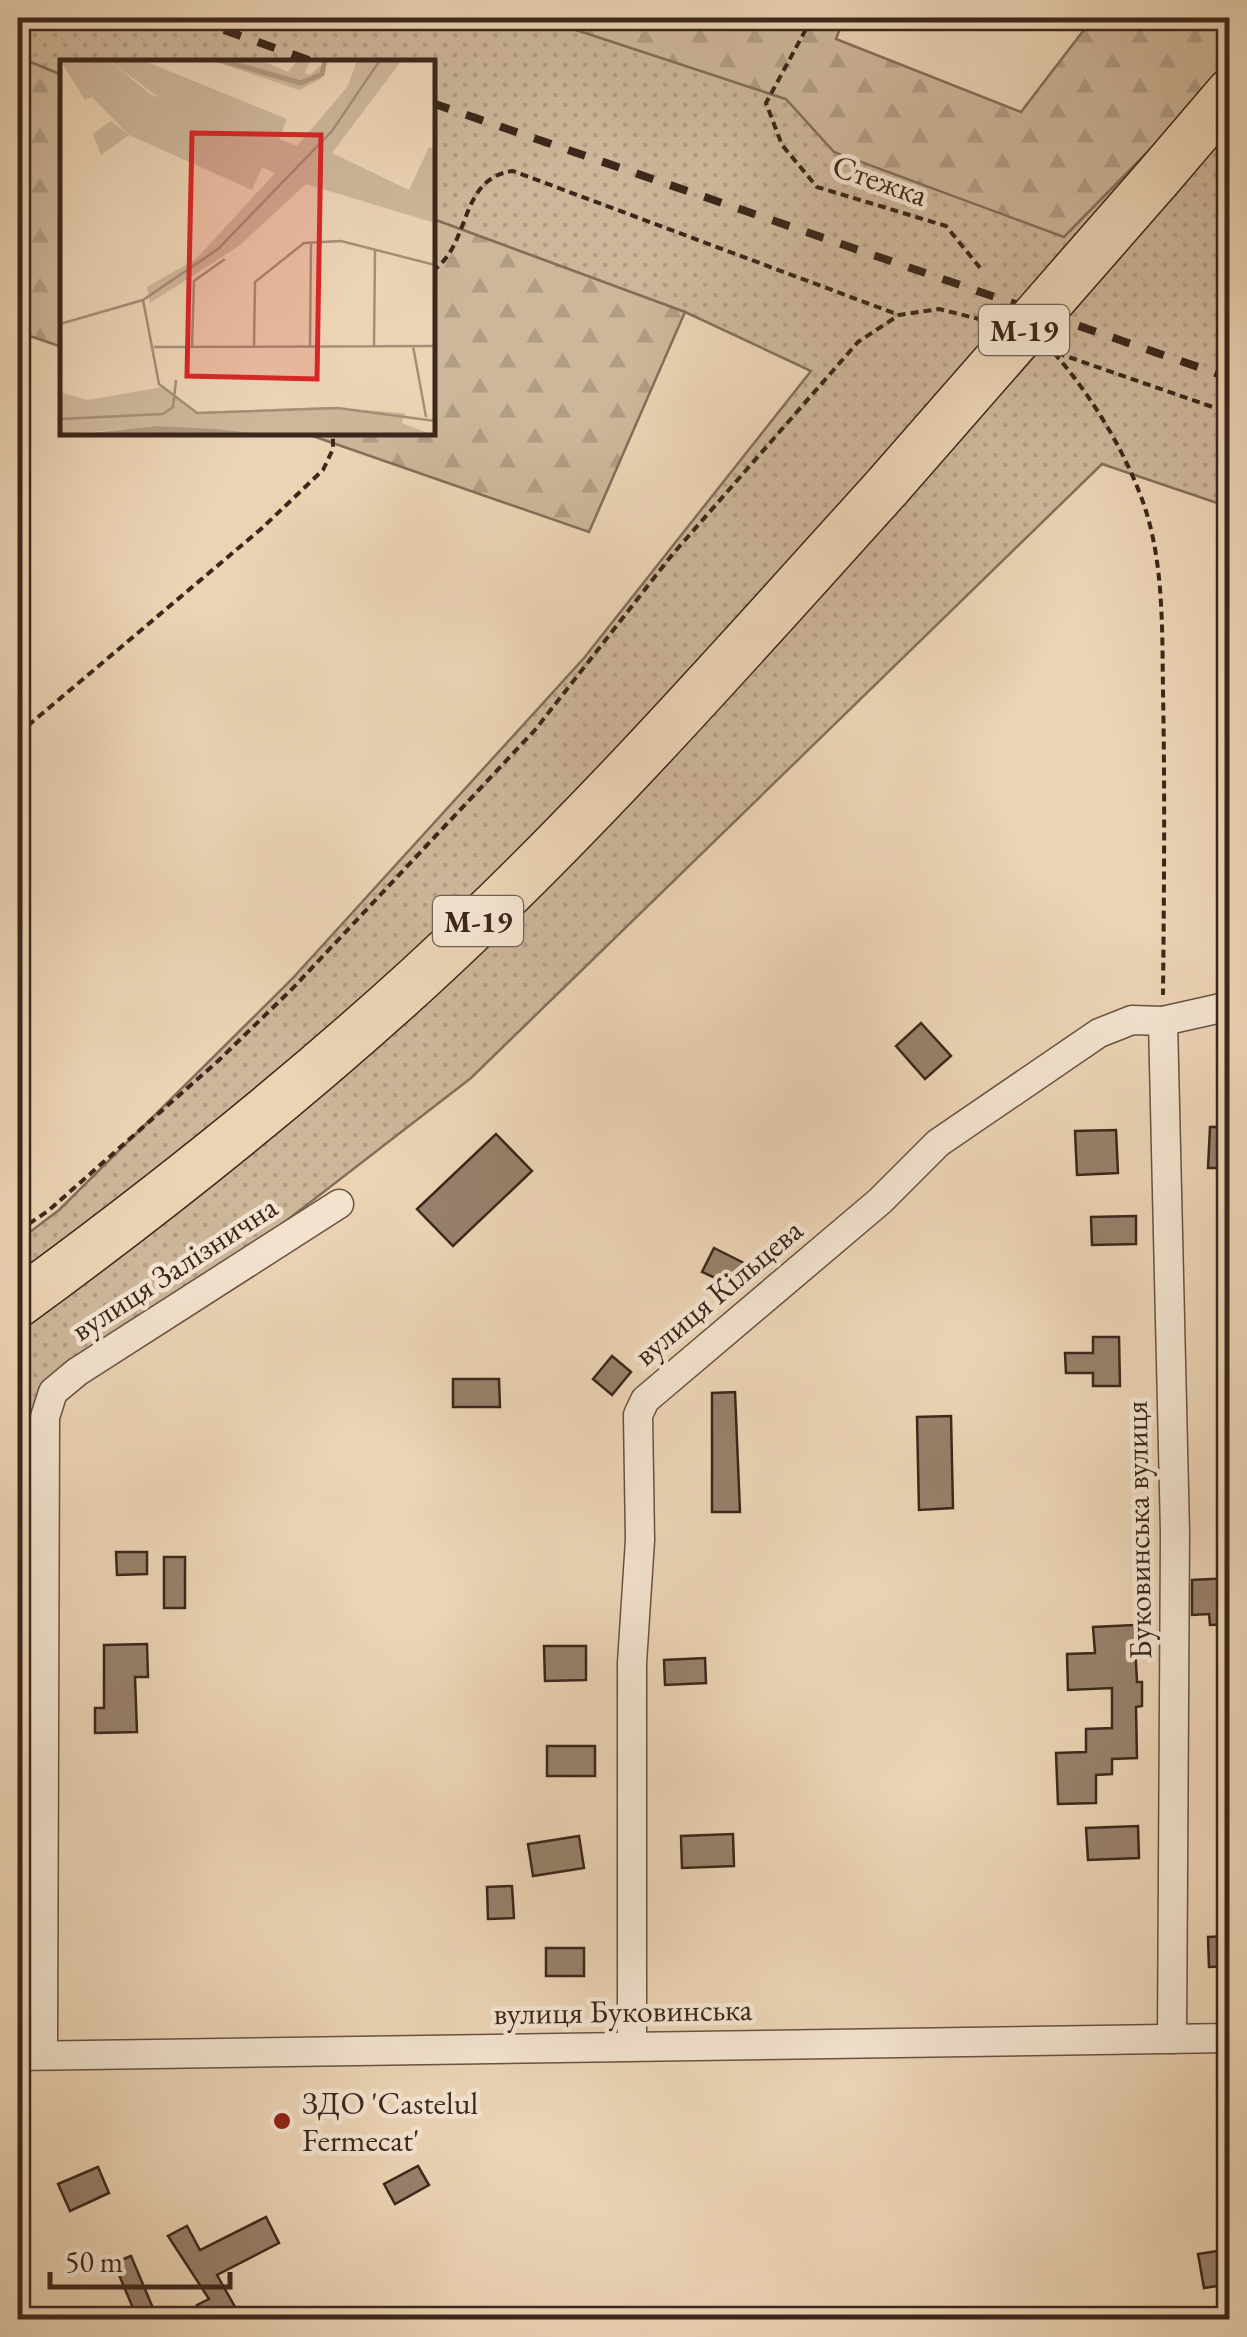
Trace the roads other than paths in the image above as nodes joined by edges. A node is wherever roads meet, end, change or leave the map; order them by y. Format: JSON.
{"nodes":[{"id":1,"x":1230,"y":92,"type":"edge"},
{"id":2,"x":1230,"y":1006,"type":"edge"},
{"id":3,"x":1162,"y":1021,"type":"junction"},
{"id":4,"x":338,"y":1204,"type":"dead end"},
{"id":5,"x":18,"y":1303,"type":"edge"},
{"id":6,"x":1230,"y":2038,"type":"edge"},
{"id":7,"x":1172,"y":2039,"type":"junction"},
{"id":8,"x":632,"y":2046,"type":"junction"},
{"id":9,"x":30,"y":2055,"type":"edge"}],
"edges":[{"from":1,"to":5,"type":"highway","number":"М-19","bridge":true},
{"from":2,"to":3,"type":"street","name":"вулиця Кільцева"},
{"from":3,"to":7,"type":"street","name":"Буковинська вулиця"},
{"from":3,"to":8,"type":"street","name":"вулиця Кільцева"},
{"from":4,"to":9,"type":"street","name":"вулиця Залізнична"},
{"from":6,"to":7,"type":"street","name":"вулиця Буковинська"},
{"from":7,"to":8,"type":"street","name":"вулиця Буковинська"},
{"from":8,"to":9,"type":"street","name":"вулиця Буковинська"}]}
